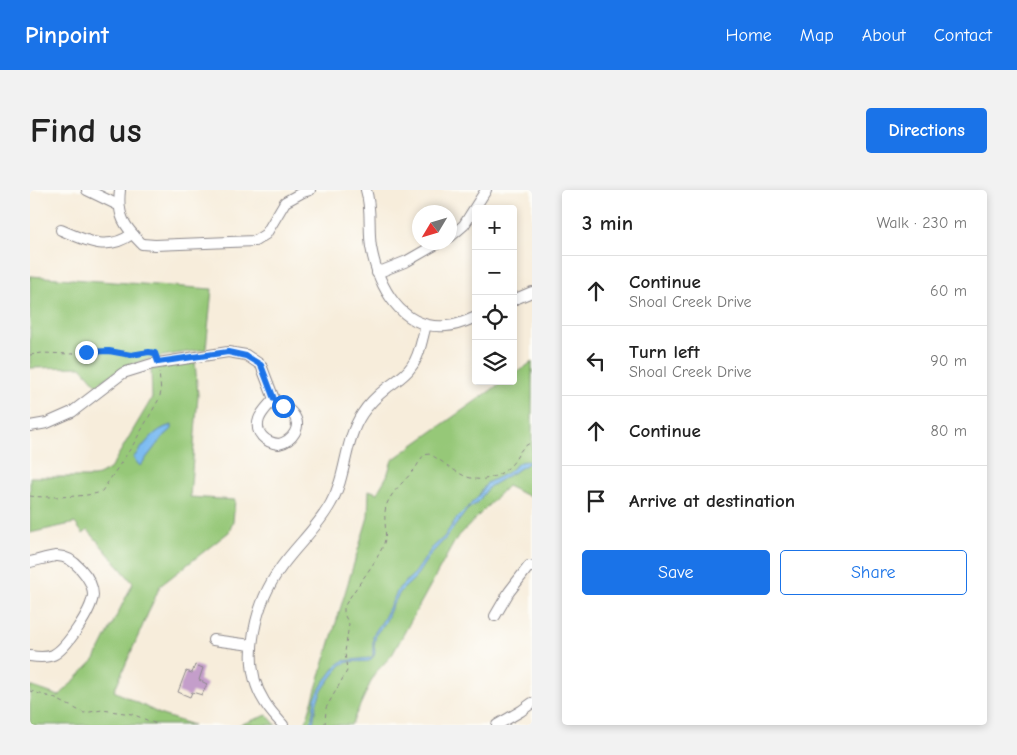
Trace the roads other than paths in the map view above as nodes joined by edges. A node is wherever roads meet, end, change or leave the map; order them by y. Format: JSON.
{"nodes":[{"id":1,"x":87,"y":190,"type":"edge"},
{"id":2,"x":120,"y":190,"type":"edge"},
{"id":3,"x":310,"y":190,"type":"edge"},
{"id":4,"x":366,"y":190,"type":"edge"},
{"id":5,"x":486,"y":190,"type":"edge"},
{"id":6,"x":118,"y":205,"type":"junction"},
{"id":7,"x":62,"y":230,"type":"dead end"},
{"id":8,"x":457,"y":231,"type":"edge"},
{"id":9,"x":132,"y":234,"type":"junction"},
{"id":10,"x":426,"y":250,"type":"edge"},
{"id":11,"x":377,"y":273,"type":"junction"},
{"id":12,"x":532,"y":292,"type":"edge"},
{"id":13,"x":517,"y":298,"type":"edge"},
{"id":14,"x":472,"y":318,"type":"edge"},
{"id":15,"x":426,"y":325,"type":"junction"},
{"id":16,"x":274,"y":399,"type":"junction"},
{"id":17,"x":30,"y":426,"type":"edge"},
{"id":18,"x":30,"y":562,"type":"edge"},
{"id":19,"x":532,"y":567,"type":"edge"},
{"id":20,"x":495,"y":616,"type":"dead end"},
{"id":21,"x":213,"y":640,"type":"dead end"},
{"id":22,"x":251,"y":645,"type":"junction"},
{"id":23,"x":30,"y":656,"type":"edge"},
{"id":24,"x":532,"y":703,"type":"edge"},
{"id":25,"x":283,"y":725,"type":"edge"},
{"id":26,"x":497,"y":725,"type":"edge"}],
"edges":[{"from":1,"to":6,"type":"street"},
{"from":2,"to":6,"type":"street"},
{"from":3,"to":9,"type":"street"},
{"from":4,"to":11,"type":"street"},
{"from":5,"to":8,"type":"street"},
{"from":6,"to":9,"type":"street"},
{"from":7,"to":9,"type":"street"},
{"from":10,"to":11,"type":"street"},
{"from":11,"to":15,"type":"street"},
{"from":12,"to":13,"type":"street"},
{"from":14,"to":15,"type":"street"},
{"from":15,"to":22,"type":"street"},
{"from":16,"to":16,"type":"street"},
{"from":16,"to":17,"type":"street"},
{"from":18,"to":23,"type":"street"},
{"from":19,"to":20,"type":"street"},
{"from":21,"to":22,"type":"street"},
{"from":22,"to":25,"type":"street"},
{"from":24,"to":26,"type":"street"}]}
